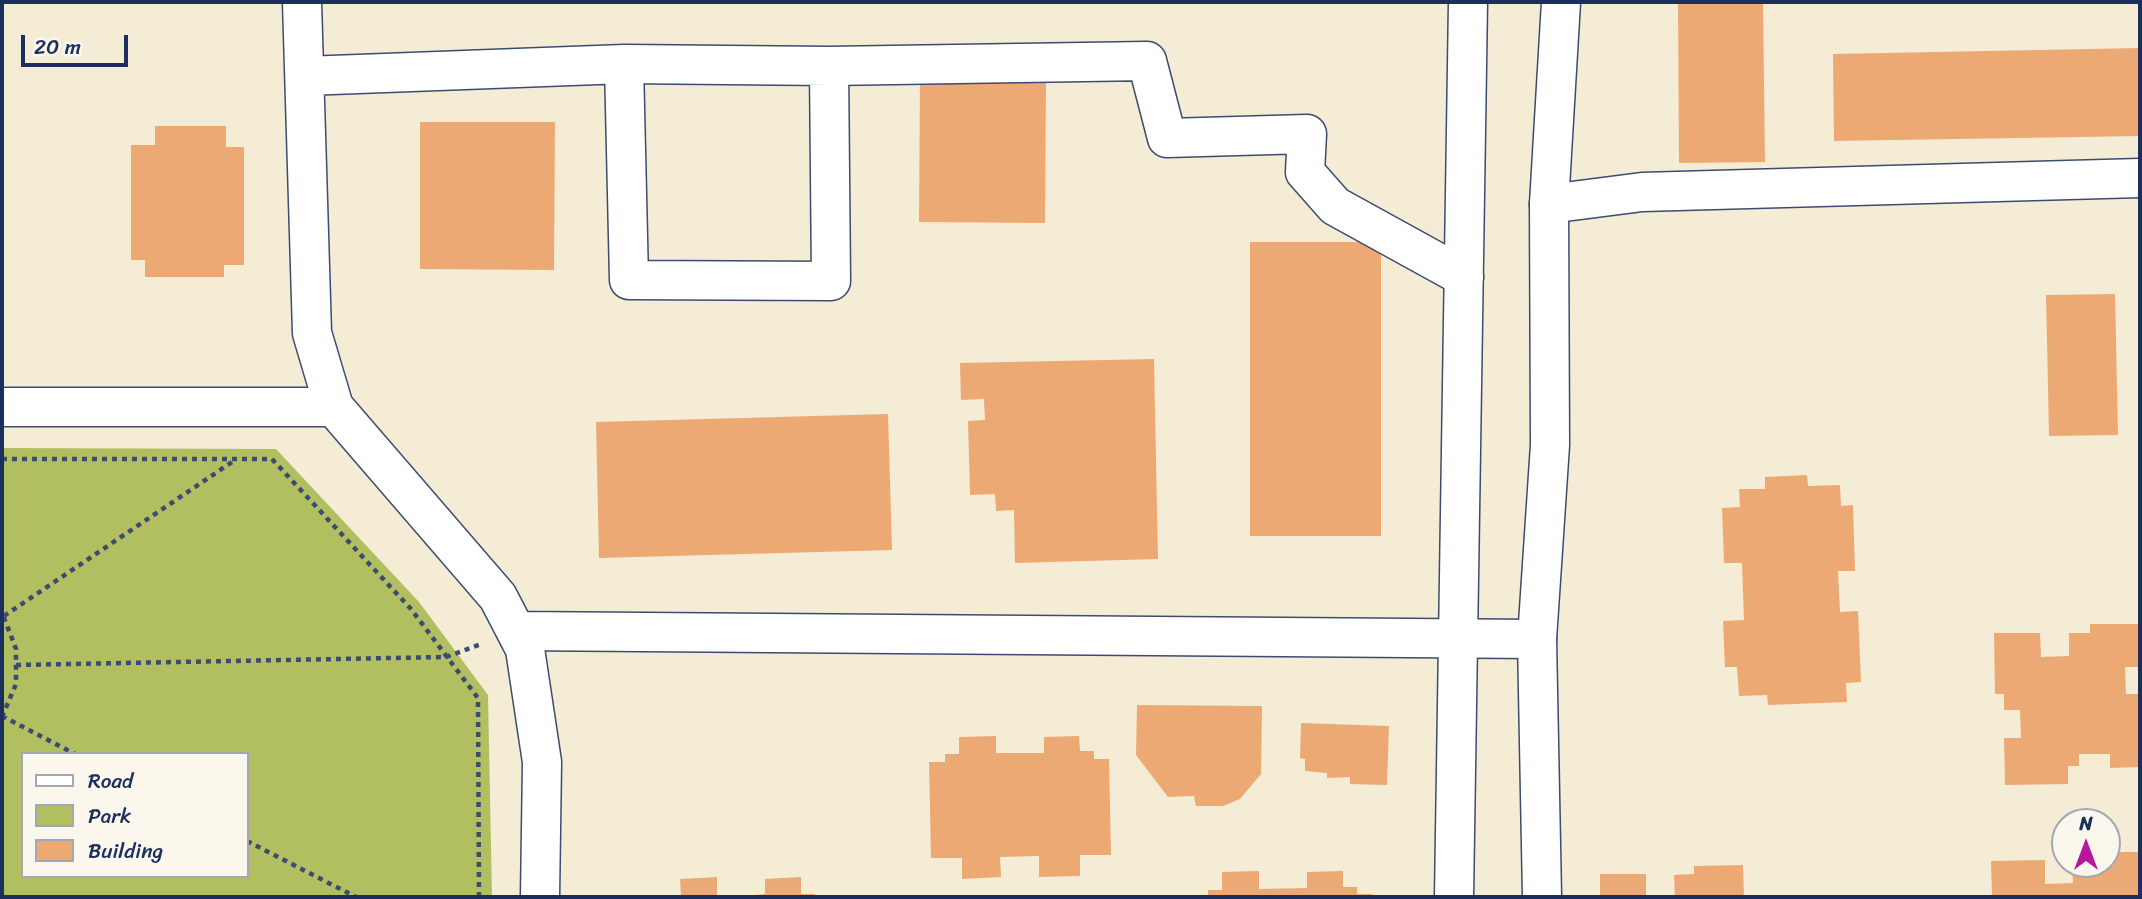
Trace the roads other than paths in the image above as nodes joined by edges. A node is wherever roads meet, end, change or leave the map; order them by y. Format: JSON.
{"nodes":[{"id":1,"x":302,"y":2,"type":"edge"},
{"id":2,"x":1468,"y":2,"type":"edge"},
{"id":3,"x":1561,"y":2,"type":"edge"},
{"id":4,"x":624,"y":64,"type":"junction"},
{"id":5,"x":829,"y":66,"type":"junction"},
{"id":6,"x":305,"y":76,"type":"junction"},
{"id":7,"x":2140,"y":178,"type":"edge"},
{"id":8,"x":1549,"y":204,"type":"junction"},
{"id":9,"x":1464,"y":277,"type":"junction"},
{"id":10,"x":2,"y":407,"type":"edge"},
{"id":11,"x":334,"y":407,"type":"junction"},
{"id":12,"x":516,"y":631,"type":"junction"},
{"id":13,"x":1459,"y":639,"type":"junction"},
{"id":14,"x":1537,"y":639,"type":"junction"},
{"id":15,"x":540,"y":897,"type":"edge"},
{"id":16,"x":1454,"y":897,"type":"edge"},
{"id":17,"x":1542,"y":897,"type":"edge"}],
"edges":[{"from":1,"to":6,"type":"street"},
{"from":2,"to":9,"type":"street"},
{"from":3,"to":8,"type":"street"},
{"from":4,"to":5,"type":"street"},
{"from":4,"to":5,"type":"street"},
{"from":4,"to":6,"type":"street"},
{"from":5,"to":9,"type":"street"},
{"from":6,"to":11,"type":"street"},
{"from":7,"to":8,"type":"street"},
{"from":8,"to":14,"type":"street"},
{"from":9,"to":13,"type":"street"},
{"from":10,"to":11,"type":"street"},
{"from":11,"to":12,"type":"street"},
{"from":12,"to":13,"type":"street"},
{"from":12,"to":15,"type":"street"},
{"from":13,"to":14,"type":"street"},
{"from":13,"to":16,"type":"street"},
{"from":14,"to":17,"type":"street"}]}
